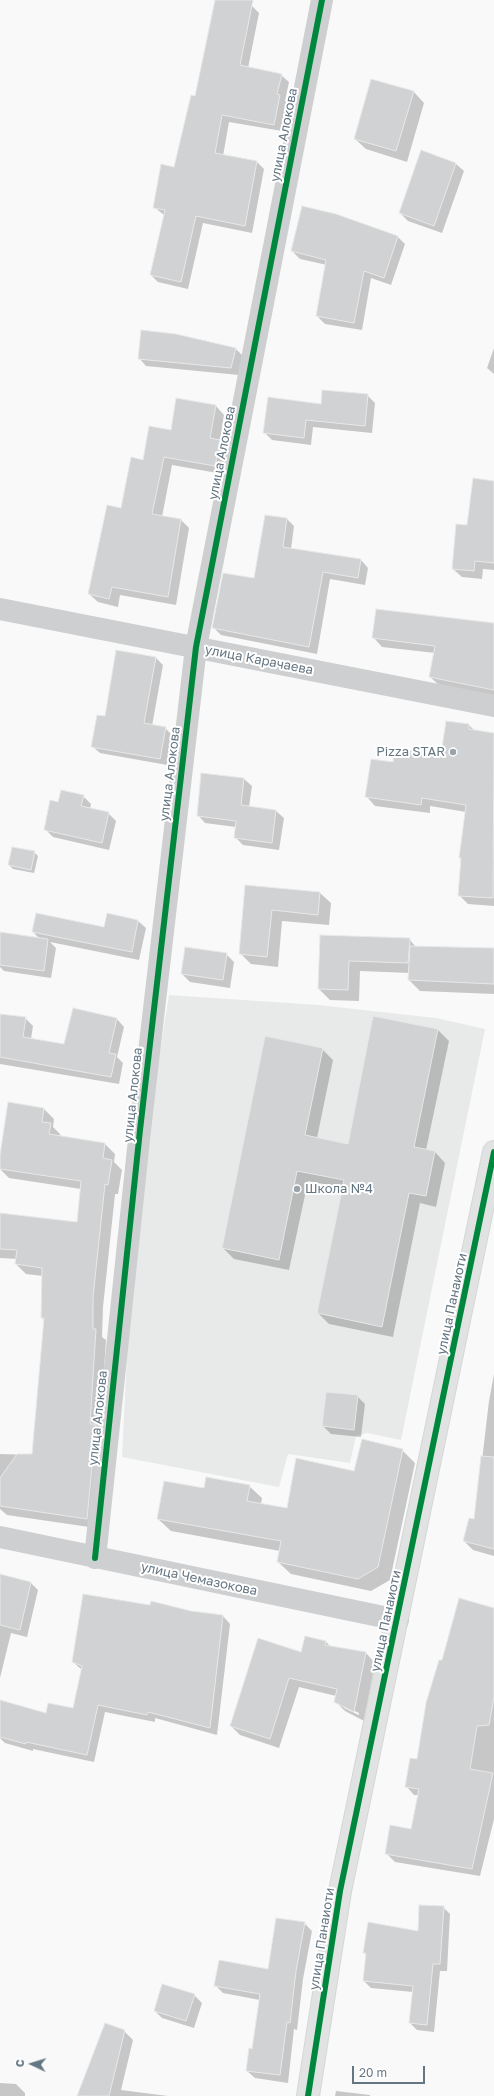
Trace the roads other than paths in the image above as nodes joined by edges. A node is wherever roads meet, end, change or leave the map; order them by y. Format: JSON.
{"nodes":[{"id":1,"x":322,"y":0,"type":"edge"},
{"id":2,"x":0,"y":609,"type":"edge"},
{"id":3,"x":196,"y":648,"type":"junction"},
{"id":4,"x":494,"y":706,"type":"edge"},
{"id":5,"x":494,"y":1152,"type":"edge"},
{"id":6,"x":0,"y":1537,"type":"edge"},
{"id":7,"x":95,"y":1558,"type":"junction"},
{"id":8,"x":398,"y":1620,"type":"junction"},
{"id":9,"x":308,"y":2096,"type":"edge"}],
"edges":[{"from":1,"to":3,"type":"street","name":"улица Алокова"},
{"from":2,"to":3,"type":"street","name":"улица Карачаева"},
{"from":3,"to":4,"type":"street","name":"улица Карачаева"},
{"from":3,"to":7,"type":"street","name":"улица Алокова"},
{"from":5,"to":8,"type":"street","name":"улица Панаиоти"},
{"from":6,"to":7,"type":"street","name":"улица Чемазокова"},
{"from":7,"to":8,"type":"street","name":"улица Чемазокова"},
{"from":8,"to":9,"type":"street","name":"улица Панаиоти"}]}
